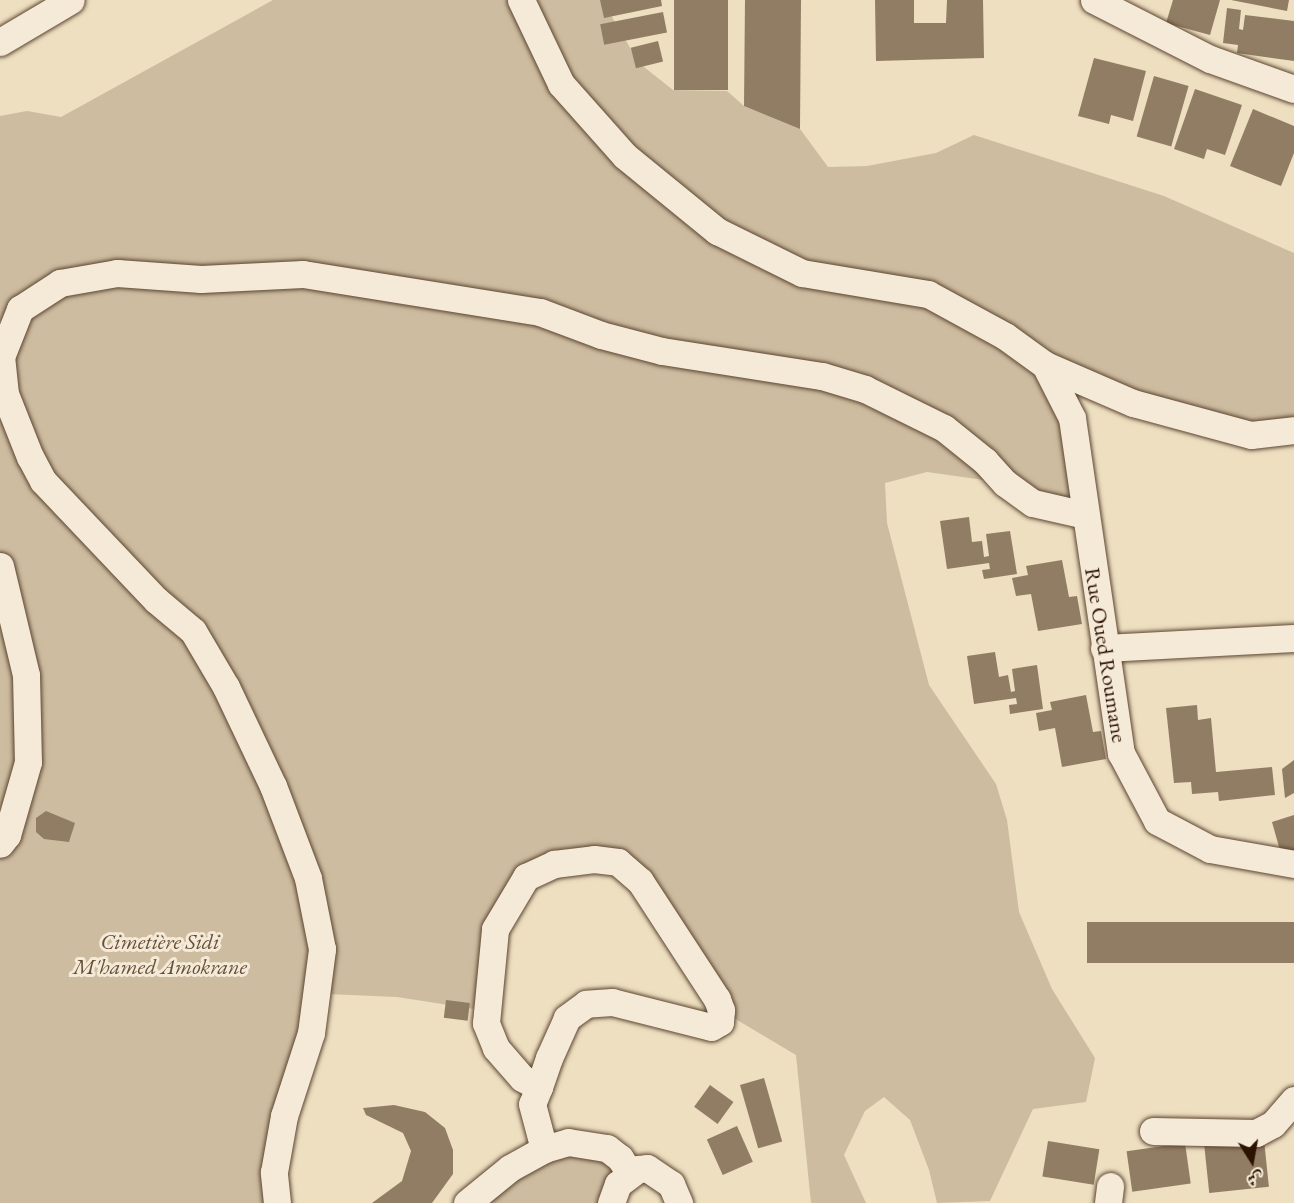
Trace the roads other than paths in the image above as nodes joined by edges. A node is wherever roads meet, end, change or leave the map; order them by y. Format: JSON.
{"nodes":[{"id":1,"x":71,"y":0,"type":"edge"},
{"id":2,"x":521,"y":0,"type":"edge"},
{"id":3,"x":1094,"y":0,"type":"edge"},
{"id":4,"x":0,"y":42,"type":"edge"},
{"id":5,"x":1294,"y":89,"type":"edge"},
{"id":6,"x":6,"y":325,"type":"edge"},
{"id":7,"x":1046,"y":365,"type":"junction"},
{"id":8,"x":1294,"y":430,"type":"edge"},
{"id":9,"x":1086,"y":515,"type":"junction"},
{"id":10,"x":0,"y":566,"type":"edge"},
{"id":11,"x":1294,"y":638,"type":"edge"},
{"id":12,"x":1104,"y":648,"type":"junction"},
{"id":13,"x":0,"y":844,"type":"edge"},
{"id":14,"x":1294,"y":864,"type":"edge"},
{"id":15,"x":539,"y":1087,"type":"junction"},
{"id":16,"x":1294,"y":1100,"type":"edge"},
{"id":17,"x":1153,"y":1131,"type":"dead end"},
{"id":18,"x":544,"y":1149,"type":"junction"},
{"id":19,"x":630,"y":1174,"type":"junction"},
{"id":20,"x":277,"y":1203,"type":"edge"},
{"id":21,"x":466,"y":1203,"type":"edge"},
{"id":22,"x":611,"y":1203,"type":"edge"},
{"id":23,"x":679,"y":1203,"type":"edge"}],
"edges":[{"from":1,"to":4,"type":"street"},
{"from":2,"to":7,"type":"street"},
{"from":3,"to":5,"type":"street"},
{"from":6,"to":9,"type":"street"},
{"from":6,"to":20,"type":"street"},
{"from":7,"to":8,"type":"street"},
{"from":7,"to":9,"type":"street","name":"Rue Oued Roumane"},
{"from":9,"to":12,"type":"street","name":"Rue Oued Roumane"},
{"from":10,"to":13,"type":"street"},
{"from":11,"to":12,"type":"street"},
{"from":12,"to":14,"type":"street","name":"Rue Oued Roumane"},
{"from":15,"to":15,"type":"street"},
{"from":15,"to":18,"type":"street"},
{"from":16,"to":17,"type":"street"},
{"from":18,"to":19,"type":"street"},
{"from":18,"to":21,"type":"street"},
{"from":19,"to":22,"type":"street"},
{"from":19,"to":23,"type":"street"}]}
